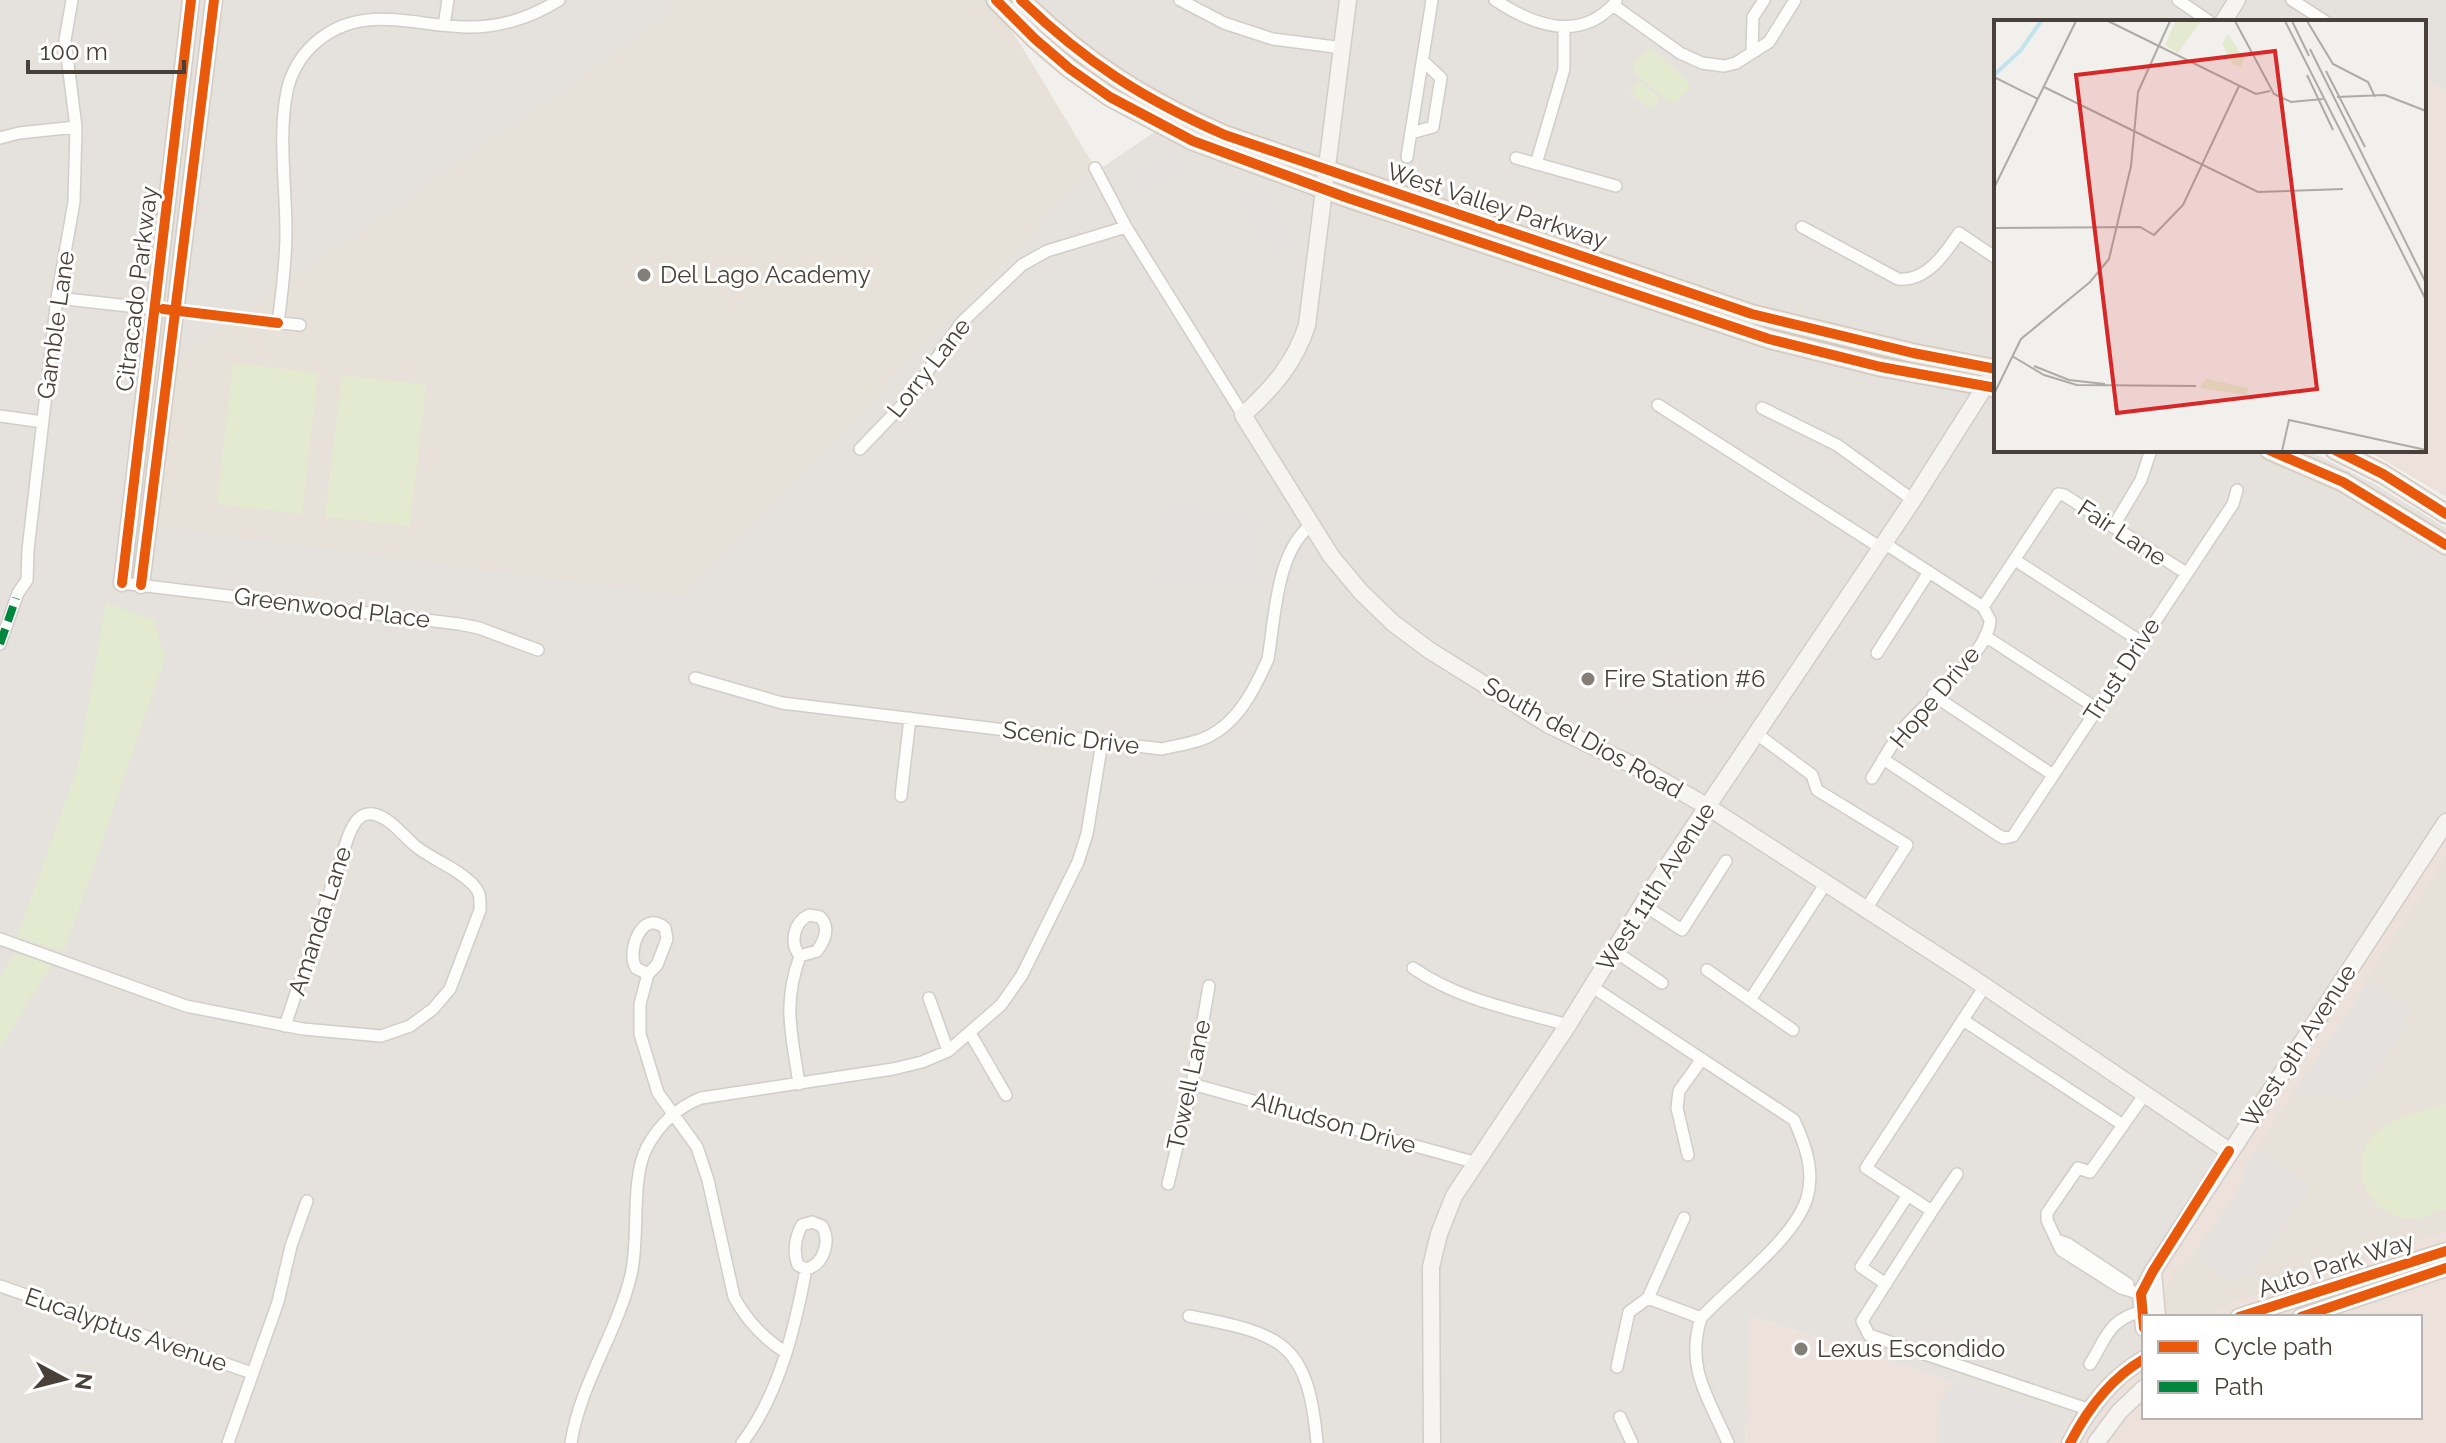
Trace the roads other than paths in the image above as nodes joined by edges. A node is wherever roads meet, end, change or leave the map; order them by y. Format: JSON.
{"nodes":[{"id":1,"x":72,"y":0,"type":"edge"},
{"id":2,"x":191,"y":0,"type":"edge"},
{"id":3,"x":214,"y":0,"type":"edge"},
{"id":4,"x":448,"y":0,"type":"edge"},
{"id":5,"x":559,"y":0,"type":"edge"},
{"id":6,"x":996,"y":0,"type":"edge"},
{"id":7,"x":1021,"y":0,"type":"edge"},
{"id":8,"x":1180,"y":0,"type":"edge"},
{"id":9,"x":1348,"y":0,"type":"edge"},
{"id":10,"x":1432,"y":0,"type":"edge"},
{"id":11,"x":1495,"y":0,"type":"edge"},
{"id":12,"x":1764,"y":0,"type":"edge"},
{"id":13,"x":1795,"y":0,"type":"edge"},
{"id":14,"x":2178,"y":0,"type":"edge"},
{"id":15,"x":2237,"y":0,"type":"edge"},
{"id":16,"x":2292,"y":0,"type":"edge"},
{"id":17,"x":1615,"y":3,"type":"edge"},
{"id":18,"x":2207,"y":20,"type":"edge"},
{"id":19,"x":2224,"y":20,"type":"edge"},
{"id":20,"x":2323,"y":20,"type":"edge"},
{"id":21,"x":444,"y":25,"type":"junction"},
{"id":22,"x":1564,"y":27,"type":"junction"},
{"id":23,"x":1343,"y":48,"type":"junction"},
{"id":24,"x":1752,"y":53,"type":"junction"},
{"id":25,"x":1423,"y":61,"type":"junction"},
{"id":26,"x":76,"y":127,"type":"junction"},
{"id":27,"x":1411,"y":133,"type":"junction"},
{"id":28,"x":0,"y":138,"type":"edge"},
{"id":29,"x":1407,"y":157,"type":"dead end"},
{"id":30,"x":1516,"y":158,"type":"dead end"},
{"id":31,"x":1536,"y":164,"type":"junction"},
{"id":32,"x":1095,"y":168,"type":"dead end"},
{"id":33,"x":1328,"y":169,"type":"junction"},
{"id":34,"x":1616,"y":186,"type":"dead end"},
{"id":35,"x":1325,"y":189,"type":"junction"},
{"id":36,"x":1126,"y":227,"type":"junction"},
{"id":37,"x":1802,"y":227,"type":"dead end"},
{"id":38,"x":1994,"y":257,"type":"edge"},
{"id":39,"x":57,"y":298,"type":"junction"},
{"id":40,"x":155,"y":308,"type":"junction"},
{"id":41,"x":173,"y":310,"type":"junction"},
{"id":42,"x":278,"y":323,"type":"junction"},
{"id":43,"x":300,"y":325,"type":"dead end"},
{"id":44,"x":1994,"y":369,"type":"edge"},
{"id":45,"x":1991,"y":387,"type":"edge"},
{"id":46,"x":1658,"y":405,"type":"dead end"},
{"id":47,"x":1762,"y":408,"type":"dead end"},
{"id":48,"x":1243,"y":415,"type":"junction"},
{"id":49,"x":0,"y":416,"type":"edge"},
{"id":50,"x":43,"y":422,"type":"junction"},
{"id":51,"x":860,"y":449,"type":"dead end"},
{"id":52,"x":2150,"y":452,"type":"edge"},
{"id":53,"x":2274,"y":452,"type":"edge"},
{"id":54,"x":2339,"y":452,"type":"edge"},
{"id":55,"x":2237,"y":490,"type":"dead end"},
{"id":56,"x":1913,"y":500,"type":"junction"},
{"id":57,"x":2446,"y":514,"type":"edge"},
{"id":58,"x":1310,"y":526,"type":"junction"},
{"id":59,"x":2113,"y":527,"type":"junction"},
{"id":60,"x":2446,"y":545,"type":"edge"},
{"id":61,"x":1883,"y":546,"type":"junction"},
{"id":62,"x":2015,"y":560,"type":"junction"},
{"id":63,"x":1929,"y":572,"type":"junction"},
{"id":64,"x":2186,"y":573,"type":"junction"},
{"id":65,"x":122,"y":583,"type":"joint"},
{"id":66,"x":141,"y":585,"type":"junction"},
{"id":67,"x":1983,"y":607,"type":"junction"},
{"id":68,"x":1985,"y":636,"type":"junction"},
{"id":69,"x":2140,"y":641,"type":"junction"},
{"id":70,"x":0,"y":644,"type":"edge"},
{"id":71,"x":538,"y":650,"type":"dead end"},
{"id":72,"x":1877,"y":653,"type":"dead end"},
{"id":73,"x":695,"y":678,"type":"dead end"},
{"id":74,"x":1933,"y":695,"type":"junction"},
{"id":75,"x":2096,"y":708,"type":"junction"},
{"id":76,"x":910,"y":718,"type":"junction"},
{"id":77,"x":1757,"y":734,"type":"junction"},
{"id":78,"x":1102,"y":742,"type":"junction"},
{"id":79,"x":1883,"y":759,"type":"junction"},
{"id":80,"x":2053,"y":775,"type":"junction"},
{"id":81,"x":1872,"y":778,"type":"dead end"},
{"id":82,"x":901,"y":796,"type":"dead end"},
{"id":83,"x":1708,"y":807,"type":"junction"},
{"id":84,"x":2446,"y":822,"type":"edge"},
{"id":85,"x":1726,"y":861,"type":"dead end"},
{"id":86,"x":1826,"y":883,"type":"junction"},
{"id":87,"x":1642,"y":904,"type":"junction"},
{"id":88,"x":1866,"y":909,"type":"junction"},
{"id":89,"x":0,"y":939,"type":"edge"},
{"id":90,"x":1613,"y":950,"type":"junction"},
{"id":91,"x":800,"y":956,"type":"dead end"},
{"id":92,"x":1413,"y":968,"type":"dead end"},
{"id":93,"x":1707,"y":970,"type":"dead end"},
{"id":94,"x":648,"y":974,"type":"dead end"},
{"id":95,"x":1662,"y":983,"type":"dead end"},
{"id":96,"x":1209,"y":986,"type":"dead end"},
{"id":97,"x":1591,"y":986,"type":"junction"},
{"id":98,"x":1985,"y":986,"type":"junction"},
{"id":99,"x":929,"y":998,"type":"dead end"},
{"id":100,"x":1750,"y":1000,"type":"junction"},
{"id":101,"x":1963,"y":1020,"type":"junction"},
{"id":102,"x":1568,"y":1025,"type":"junction"},
{"id":103,"x":285,"y":1026,"type":"junction"},
{"id":104,"x":1793,"y":1030,"type":"dead end"},
{"id":105,"x":970,"y":1033,"type":"junction"},
{"id":106,"x":948,"y":1051,"type":"junction"},
{"id":107,"x":1702,"y":1059,"type":"junction"},
{"id":108,"x":799,"y":1084,"type":"junction"},
{"id":109,"x":1192,"y":1084,"type":"junction"},
{"id":110,"x":2145,"y":1094,"type":"junction"},
{"id":111,"x":1006,"y":1095,"type":"dead end"},
{"id":112,"x":672,"y":1116,"type":"junction"},
{"id":113,"x":2123,"y":1125,"type":"junction"},
{"id":114,"x":2229,"y":1151,"type":"junction"},
{"id":115,"x":1688,"y":1155,"type":"dead end"},
{"id":116,"x":1477,"y":1163,"type":"junction"},
{"id":117,"x":1957,"y":1174,"type":"dead end"},
{"id":118,"x":1168,"y":1184,"type":"dead end"},
{"id":119,"x":1908,"y":1195,"type":"junction"},
{"id":120,"x":307,"y":1201,"type":"dead end"},
{"id":121,"x":1932,"y":1211,"type":"junction"},
{"id":122,"x":1684,"y":1218,"type":"dead end"},
{"id":123,"x":2446,"y":1251,"type":"edge"},
{"id":124,"x":2446,"y":1268,"type":"edge"},
{"id":125,"x":806,"y":1269,"type":"dead end"},
{"id":126,"x":2153,"y":1271,"type":"junction"},
{"id":127,"x":1886,"y":1284,"type":"junction"},
{"id":128,"x":0,"y":1286,"type":"edge"},
{"id":129,"x":1648,"y":1298,"type":"junction"},
{"id":130,"x":2143,"y":1302,"type":"edge"},
{"id":131,"x":2245,"y":1315,"type":"edge"},
{"id":132,"x":2307,"y":1315,"type":"edge"},
{"id":133,"x":1189,"y":1316,"type":"dead end"},
{"id":134,"x":1701,"y":1318,"type":"junction"},
{"id":135,"x":785,"y":1352,"type":"junction"},
{"id":136,"x":2142,"y":1360,"type":"edge"},
{"id":137,"x":2090,"y":1364,"type":"dead end"},
{"id":138,"x":1617,"y":1367,"type":"dead end"},
{"id":139,"x":252,"y":1373,"type":"junction"},
{"id":140,"x":2142,"y":1390,"type":"edge"},
{"id":141,"x":2090,"y":1410,"type":"junction"},
{"id":142,"x":1620,"y":1417,"type":"dead end"},
{"id":143,"x":228,"y":1443,"type":"edge"},
{"id":144,"x":571,"y":1443,"type":"edge"},
{"id":145,"x":742,"y":1443,"type":"edge"},
{"id":146,"x":1317,"y":1443,"type":"edge"},
{"id":147,"x":1432,"y":1443,"type":"edge"},
{"id":148,"x":1632,"y":1443,"type":"edge"},
{"id":149,"x":1728,"y":1443,"type":"edge"},
{"id":150,"x":2070,"y":1443,"type":"edge"},
{"id":151,"x":2096,"y":1443,"type":"edge"}],
"edges":[{"from":1,"to":26,"type":"street","name":"Gamble Lane"},
{"from":2,"to":40,"type":"street","name":"Citracado Parkway"},
{"from":3,"to":41,"type":"street","name":"Citracado Parkway"},
{"from":4,"to":21,"type":"street"},
{"from":5,"to":21,"type":"street"},
{"from":6,"to":35,"type":"main road","name":"West Valley Parkway"},
{"from":7,"to":33,"type":"main road","name":"West Valley Parkway"},
{"from":8,"to":23,"type":"street"},
{"from":9,"to":23,"type":"street"},
{"from":10,"to":25,"type":"street"},
{"from":11,"to":22,"type":"street"},
{"from":12,"to":24,"type":"street"},
{"from":13,"to":24,"type":"street"},
{"from":14,"to":18,"type":"street"},
{"from":15,"to":19,"type":"street"},
{"from":16,"to":20,"type":"street"},
{"from":17,"to":22,"type":"street"},
{"from":17,"to":24,"type":"street"},
{"from":21,"to":42,"type":"street"},
{"from":22,"to":31,"type":"street"},
{"from":23,"to":33,"type":"street"},
{"from":25,"to":27,"type":"street"},
{"from":25,"to":27,"type":"street"},
{"from":26,"to":28,"type":"street"},
{"from":26,"to":39,"type":"street","name":"Gamble Lane"},
{"from":27,"to":29,"type":"street"},
{"from":30,"to":31,"type":"street"},
{"from":31,"to":34,"type":"street"},
{"from":32,"to":36,"type":"street","name":"South del Dios Road"},
{"from":33,"to":35,"type":"street"},
{"from":33,"to":44,"type":"main road","name":"West Valley Parkway"},
{"from":35,"to":45,"type":"main road","name":"West Valley Parkway"},
{"from":35,"to":48,"type":"street"},
{"from":36,"to":48,"type":"street","name":"South del Dios Road"},
{"from":36,"to":51,"type":"street","name":"Lorry Lane"},
{"from":37,"to":38,"type":"street"},
{"from":39,"to":40,"type":"street"},
{"from":39,"to":50,"type":"street","name":"Gamble Lane"},
{"from":40,"to":41,"type":"street"},
{"from":40,"to":65,"type":"street","name":"Citracado Parkway"},
{"from":41,"to":42,"type":"street"},
{"from":41,"to":66,"type":"street","name":"Citracado Parkway"},
{"from":42,"to":43,"type":"street"},
{"from":45,"to":56,"type":"street","name":"West 11th Avenue"},
{"from":46,"to":61,"type":"street"},
{"from":47,"to":56,"type":"street"},
{"from":48,"to":58,"type":"street","name":"South del Dios Road"},
{"from":49,"to":50,"type":"street"},
{"from":50,"to":70,"type":"street","name":"Gamble Lane"},
{"from":52,"to":59,"type":"street"},
{"from":53,"to":60,"type":"main road"},
{"from":54,"to":57,"type":"main road"},
{"from":55,"to":64,"type":"street","name":"Trust Drive"},
{"from":56,"to":61,"type":"street","name":"West 11th Avenue"},
{"from":58,"to":78,"type":"street","name":"Scenic Drive"},
{"from":58,"to":83,"type":"street","name":"South del Dios Road"},
{"from":59,"to":62,"type":"street","name":"Fair Lane"},
{"from":59,"to":64,"type":"street","name":"Fair Lane"},
{"from":61,"to":63,"type":"street"},
{"from":61,"to":77,"type":"street","name":"West 11th Avenue"},
{"from":62,"to":67,"type":"street"},
{"from":62,"to":69,"type":"street"},
{"from":63,"to":67,"type":"street"},
{"from":63,"to":72,"type":"street"},
{"from":64,"to":69,"type":"street","name":"Trust Drive"},
{"from":65,"to":66,"type":"street","name":"Greenwood Place"},
{"from":66,"to":71,"type":"street","name":"Greenwood Place"},
{"from":67,"to":68,"type":"street","name":"Hope Drive"},
{"from":68,"to":74,"type":"street","name":"Hope Drive"},
{"from":68,"to":75,"type":"street"},
{"from":69,"to":75,"type":"street","name":"Trust Drive"},
{"from":73,"to":76,"type":"street","name":"Scenic Drive"},
{"from":74,"to":79,"type":"street","name":"Hope Drive"},
{"from":74,"to":80,"type":"street"},
{"from":75,"to":80,"type":"street","name":"Trust Drive"},
{"from":76,"to":78,"type":"street","name":"Scenic Drive"},
{"from":76,"to":82,"type":"street"},
{"from":77,"to":83,"type":"street","name":"West 11th Avenue"},
{"from":77,"to":88,"type":"street"},
{"from":78,"to":105,"type":"street"},
{"from":79,"to":80,"type":"street","name":"Trust Drive"},
{"from":79,"to":81,"type":"street","name":"Hope Drive"},
{"from":83,"to":86,"type":"street","name":"South del Dios Road"},
{"from":83,"to":87,"type":"street","name":"West 11th Avenue"},
{"from":84,"to":114,"type":"street","name":"West 9th Avenue"},
{"from":85,"to":87,"type":"street"},
{"from":86,"to":88,"type":"street","name":"South del Dios Road"},
{"from":86,"to":100,"type":"street"},
{"from":87,"to":90,"type":"street","name":"West 11th Avenue"},
{"from":88,"to":98,"type":"street","name":"South del Dios Road"},
{"from":89,"to":103,"type":"street","name":"Amanda Lane"},
{"from":90,"to":95,"type":"street"},
{"from":90,"to":97,"type":"street","name":"West 11th Avenue"},
{"from":91,"to":108,"type":"street"},
{"from":92,"to":102,"type":"street"},
{"from":93,"to":100,"type":"street"},
{"from":94,"to":112,"type":"street"},
{"from":96,"to":109,"type":"street","name":"Towell Lane"},
{"from":97,"to":102,"type":"street","name":"West 11th Avenue"},
{"from":97,"to":107,"type":"street"},
{"from":98,"to":101,"type":"street"},
{"from":98,"to":110,"type":"street","name":"South del Dios Road"},
{"from":99,"to":106,"type":"street"},
{"from":100,"to":104,"type":"street"},
{"from":101,"to":113,"type":"street"},
{"from":101,"to":119,"type":"street"},
{"from":102,"to":116,"type":"street","name":"West 11th Avenue"},
{"from":103,"to":103,"type":"street","name":"Amanda Lane"},
{"from":105,"to":106,"type":"street"},
{"from":105,"to":111,"type":"street"},
{"from":106,"to":108,"type":"street"},
{"from":107,"to":115,"type":"street"},
{"from":107,"to":134,"type":"street"},
{"from":108,"to":112,"type":"street"},
{"from":109,"to":116,"type":"street","name":"Alhudson Drive"},
{"from":109,"to":118,"type":"street","name":"Towell Lane"},
{"from":110,"to":113,"type":"street"},
{"from":110,"to":114,"type":"street","name":"South del Dios Road"},
{"from":112,"to":135,"type":"street"},
{"from":112,"to":144,"type":"street"},
{"from":113,"to":130,"type":"street"},
{"from":114,"to":126,"type":"street","name":"West 9th Avenue"},
{"from":116,"to":147,"type":"street","name":"West 11th Avenue"},
{"from":117,"to":121,"type":"street"},
{"from":119,"to":121,"type":"street"},
{"from":119,"to":127,"type":"street"},
{"from":120,"to":139,"type":"street"},
{"from":121,"to":127,"type":"street"},
{"from":122,"to":129,"type":"street"},
{"from":123,"to":131,"type":"street","name":"Auto Park Way"},
{"from":124,"to":132,"type":"street","name":"Auto Park Way"},
{"from":125,"to":135,"type":"street"},
{"from":126,"to":130,"type":"street","name":"West 9th Avenue"},
{"from":126,"to":130,"type":"street"},
{"from":127,"to":141,"type":"street"},
{"from":128,"to":139,"type":"street","name":"Eucalyptus Avenue"},
{"from":129,"to":134,"type":"street"},
{"from":129,"to":138,"type":"street"},
{"from":130,"to":137,"type":"street"},
{"from":133,"to":146,"type":"street"},
{"from":134,"to":149,"type":"street"},
{"from":135,"to":145,"type":"street"},
{"from":136,"to":141,"type":"street"},
{"from":139,"to":143,"type":"street"},
{"from":140,"to":151,"type":"street"},
{"from":141,"to":150,"type":"street"},
{"from":142,"to":148,"type":"street"}]}
